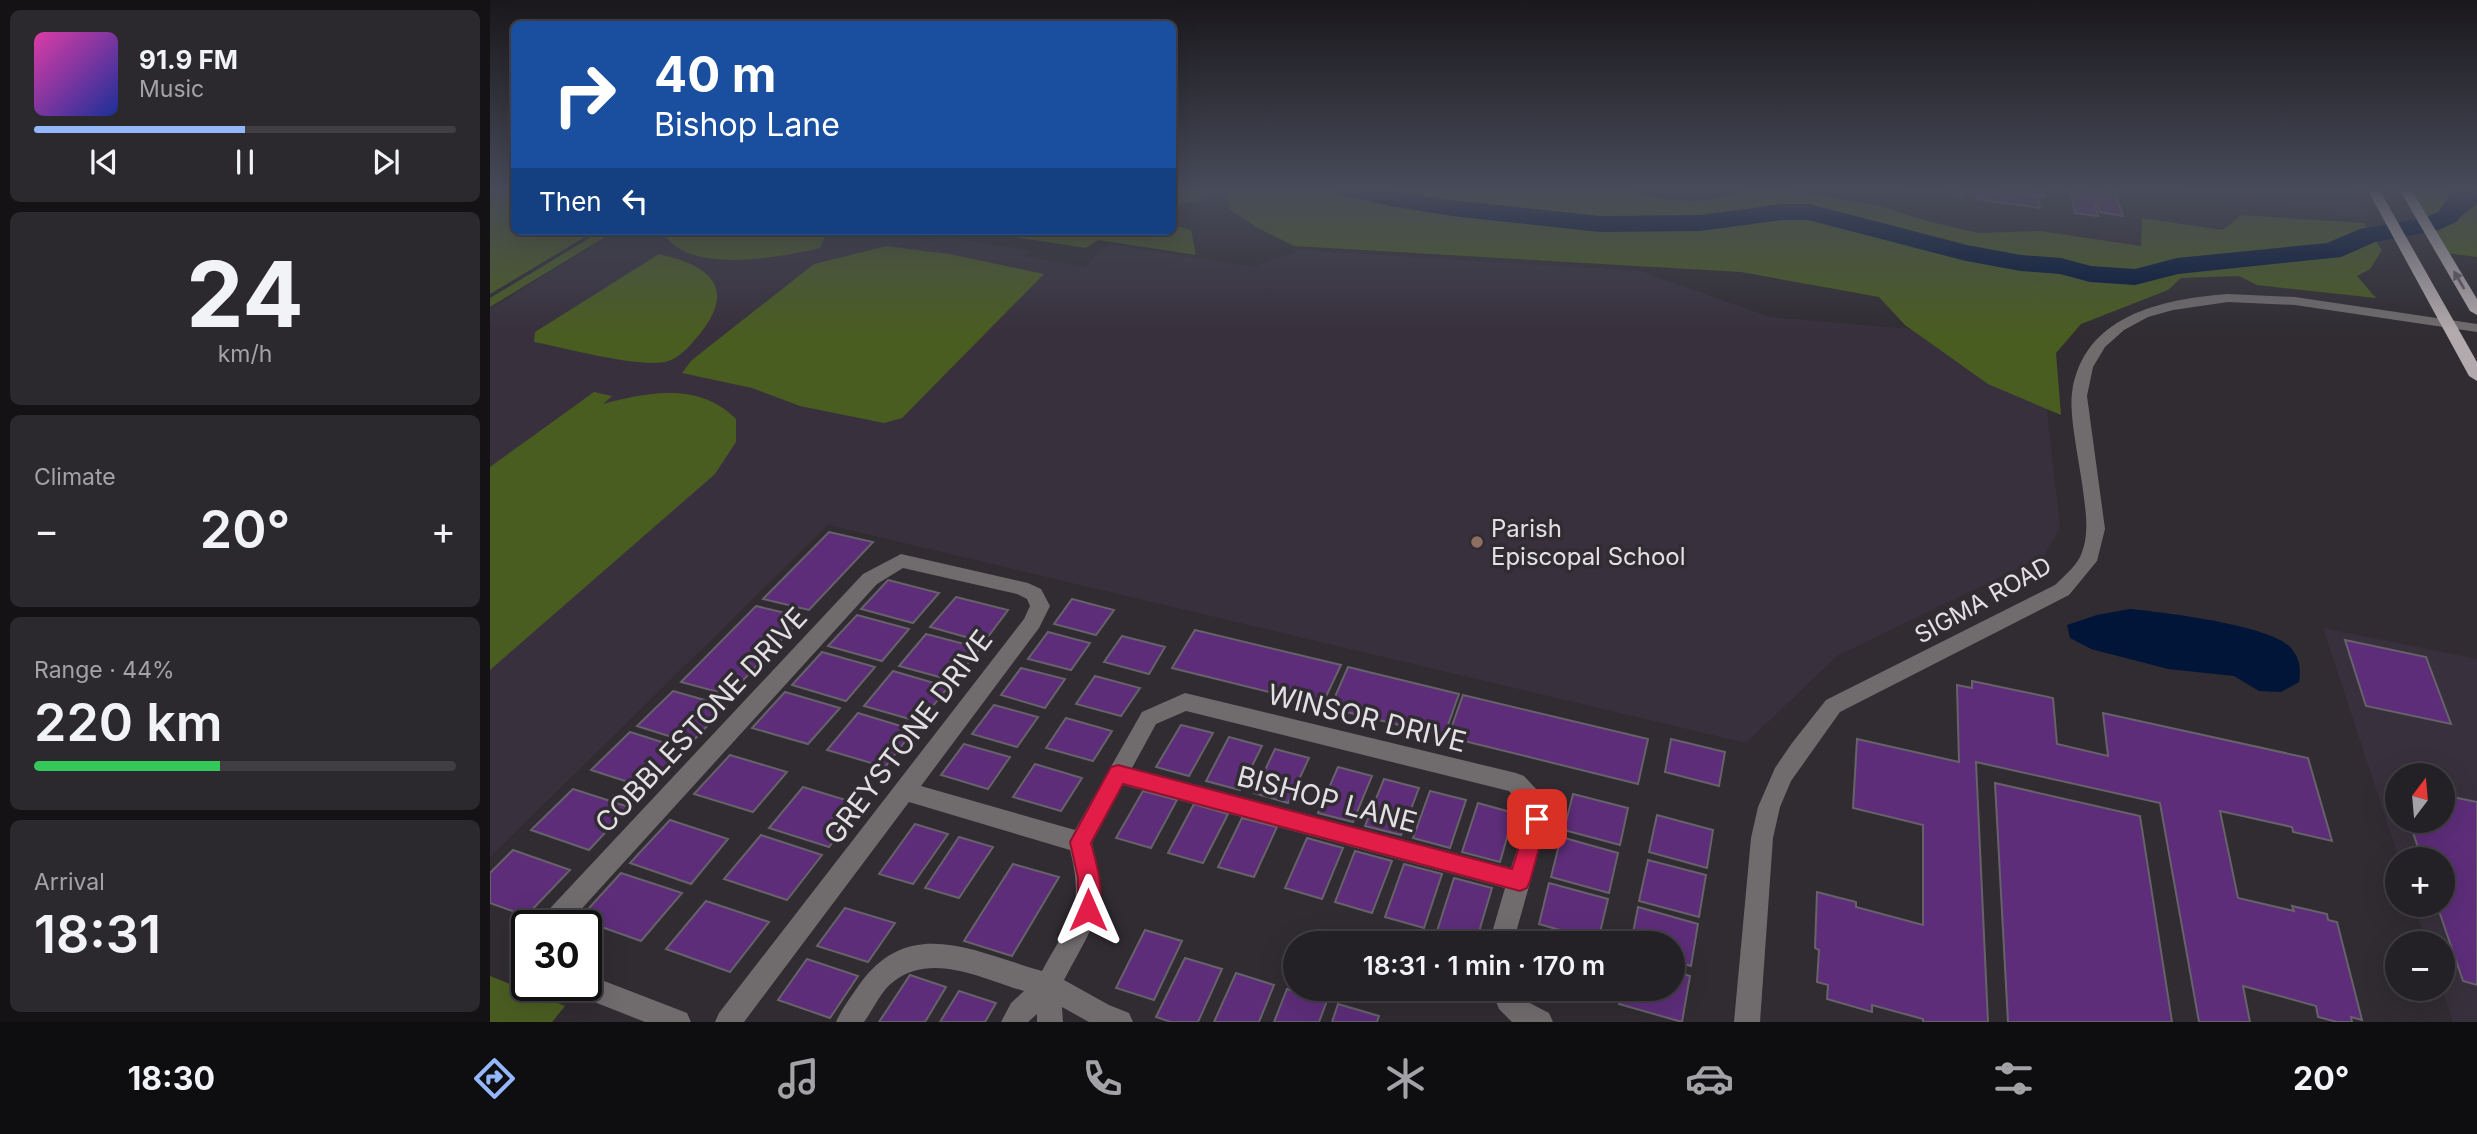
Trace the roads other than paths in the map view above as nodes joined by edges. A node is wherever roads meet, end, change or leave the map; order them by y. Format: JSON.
{"nodes":[{"id":1,"x":2400,"y":237,"type":"edge"},
{"id":2,"x":2433,"y":237,"type":"edge"},
{"id":3,"x":2477,"y":312,"type":"edge"},
{"id":4,"x":2448,"y":324,"type":"junction"},
{"id":5,"x":2477,"y":328,"type":"edge"},
{"id":6,"x":2477,"y":376,"type":"edge"},
{"id":7,"x":901,"y":561,"type":"joint"},
{"id":8,"x":1118,"y":774,"type":"junction"},
{"id":9,"x":904,"y":792,"type":"junction"},
{"id":10,"x":1080,"y":842,"type":"junction"},
{"id":11,"x":1520,"y":881,"type":"junction"},
{"id":12,"x":565,"y":910,"type":"edge"},
{"id":13,"x":1505,"y":931,"type":"edge"},
{"id":14,"x":1048,"y":985,"type":"junction"},
{"id":15,"x":602,"y":992,"type":"edge"},
{"id":16,"x":1510,"y":1001,"type":"edge"},
{"id":17,"x":678,"y":1022,"type":"edge"},
{"id":18,"x":728,"y":1022,"type":"edge"},
{"id":19,"x":849,"y":1022,"type":"edge"},
{"id":20,"x":1014,"y":1022,"type":"edge"},
{"id":21,"x":1050,"y":1022,"type":"edge"},
{"id":22,"x":1120,"y":1022,"type":"edge"},
{"id":23,"x":1540,"y":1022,"type":"edge"},
{"id":24,"x":1747,"y":1022,"type":"edge"}],
"edges":[{"from":1,"to":4,"type":"main road"},
{"from":3,"to":2,"type":"main road","one_way":true},
{"from":4,"to":5,"type":"street","name":"SIGMA ROAD"},
{"from":4,"to":6,"type":"main road"},
{"from":4,"to":24,"type":"street","name":"SIGMA ROAD"},
{"from":7,"to":9,"type":"street","name":"GREYSTONE DRIVE"},
{"from":7,"to":12,"type":"street","name":"COBBLESTONE DRIVE"},
{"from":8,"to":10,"type":"street"},
{"from":8,"to":11,"type":"street","name":"BISHOP LANE"},
{"from":8,"to":11,"type":"street","name":"WINSOR DRIVE"},
{"from":9,"to":10,"type":"street"},
{"from":9,"to":18,"type":"street","name":"GREYSTONE DRIVE"},
{"from":10,"to":14,"type":"street"},
{"from":11,"to":13,"type":"street"},
{"from":14,"to":19,"type":"street"},
{"from":14,"to":20,"type":"street"},
{"from":14,"to":21,"type":"street"},
{"from":14,"to":22,"type":"street"},
{"from":15,"to":17,"type":"street"},
{"from":16,"to":23,"type":"street"}]}
